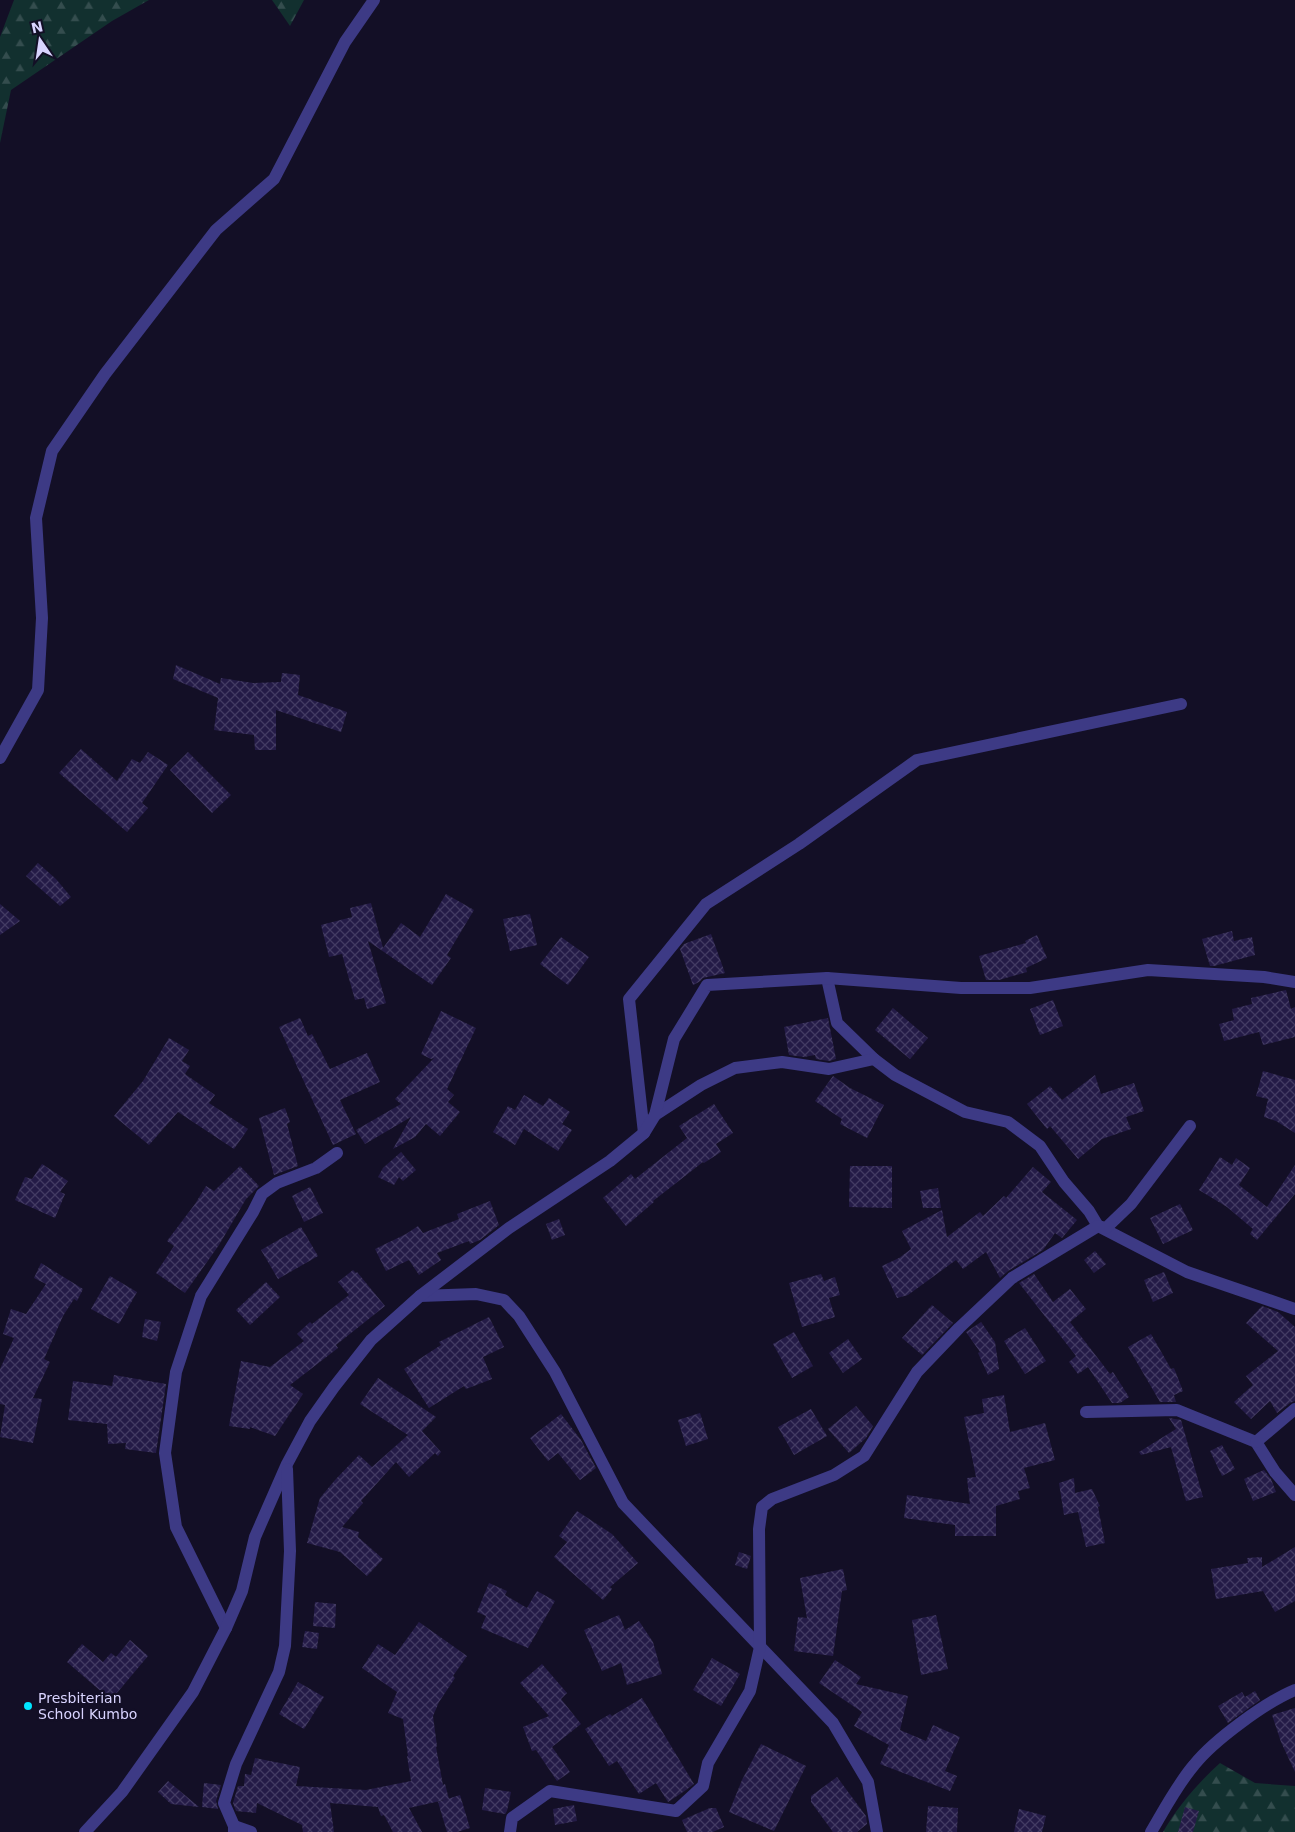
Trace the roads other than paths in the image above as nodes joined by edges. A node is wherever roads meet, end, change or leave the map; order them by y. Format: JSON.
{"nodes":[{"id":1,"x":374,"y":0,"type":"edge"},
{"id":2,"x":1181,"y":704,"type":"dead end"},
{"id":3,"x":0,"y":758,"type":"edge"},
{"id":4,"x":827,"y":978,"type":"junction"},
{"id":5,"x":1295,"y":982,"type":"edge"},
{"id":6,"x":874,"y":1059,"type":"junction"},
{"id":7,"x":655,"y":1115,"type":"junction"},
{"id":8,"x":1190,"y":1126,"type":"dead end"},
{"id":9,"x":644,"y":1133,"type":"junction"},
{"id":10,"x":337,"y":1153,"type":"dead end"},
{"id":11,"x":1098,"y":1226,"type":"junction"},
{"id":12,"x":420,"y":1296,"type":"junction"},
{"id":13,"x":1295,"y":1309,"type":"edge"},
{"id":14,"x":1295,"y":1409,"type":"edge"},
{"id":15,"x":1086,"y":1412,"type":"dead end"},
{"id":16,"x":1256,"y":1442,"type":"junction"},
{"id":17,"x":287,"y":1464,"type":"junction"},
{"id":18,"x":1295,"y":1495,"type":"edge"},
{"id":19,"x":226,"y":1628,"type":"junction"},
{"id":20,"x":760,"y":1647,"type":"junction"},
{"id":21,"x":1295,"y":1690,"type":"edge"},
{"id":22,"x":234,"y":1829,"type":"edge"},
{"id":23,"x":85,"y":1832,"type":"edge"},
{"id":24,"x":251,"y":1832,"type":"edge"},
{"id":25,"x":510,"y":1832,"type":"edge"},
{"id":26,"x":877,"y":1832,"type":"edge"},
{"id":27,"x":1151,"y":1832,"type":"edge"}],
"edges":[{"from":1,"to":3,"type":"street"},
{"from":2,"to":9,"type":"street"},
{"from":4,"to":5,"type":"street"},
{"from":4,"to":6,"type":"street"},
{"from":4,"to":7,"type":"street"},
{"from":6,"to":7,"type":"street"},
{"from":6,"to":11,"type":"street"},
{"from":7,"to":9,"type":"street"},
{"from":8,"to":11,"type":"street"},
{"from":9,"to":12,"type":"street"},
{"from":10,"to":19,"type":"street"},
{"from":11,"to":13,"type":"street"},
{"from":11,"to":20,"type":"street"},
{"from":12,"to":17,"type":"street"},
{"from":12,"to":20,"type":"street"},
{"from":14,"to":16,"type":"street"},
{"from":15,"to":16,"type":"street"},
{"from":16,"to":18,"type":"street"},
{"from":17,"to":19,"type":"street"},
{"from":17,"to":22,"type":"street"},
{"from":19,"to":23,"type":"street"},
{"from":20,"to":25,"type":"street"},
{"from":20,"to":26,"type":"street"},
{"from":21,"to":27,"type":"street"},
{"from":22,"to":24,"type":"street"}]}
